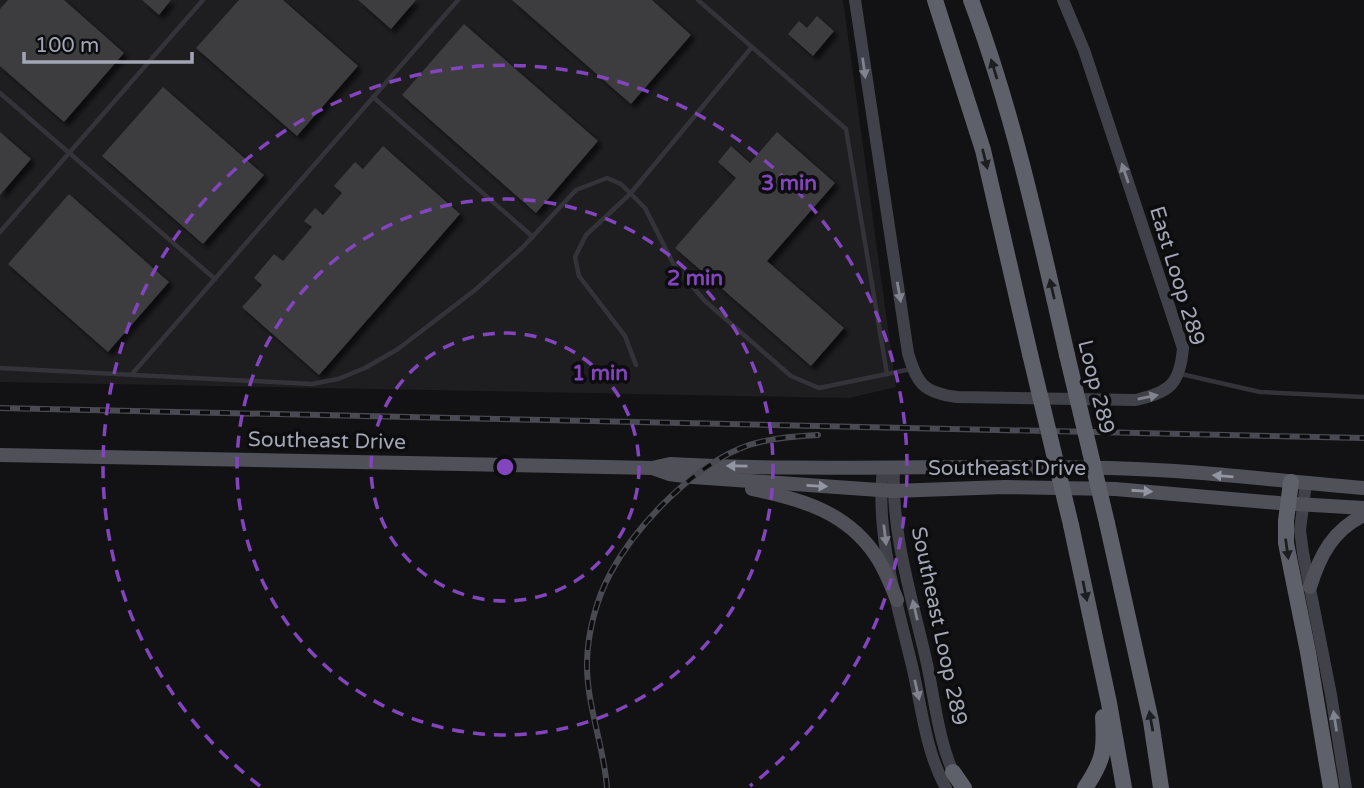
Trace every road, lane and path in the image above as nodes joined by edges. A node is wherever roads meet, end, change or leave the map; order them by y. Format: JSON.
{"nodes":[{"id":1,"x":203,"y":0,"type":"edge"},
{"id":2,"x":458,"y":0,"type":"edge"},
{"id":3,"x":698,"y":0,"type":"edge"},
{"id":4,"x":855,"y":0,"type":"edge"},
{"id":5,"x":935,"y":0,"type":"edge"},
{"id":6,"x":971,"y":0,"type":"edge"},
{"id":7,"x":1063,"y":0,"type":"edge"},
{"id":8,"x":752,"y":47,"type":"junction"},
{"id":9,"x":0,"y":93,"type":"edge"},
{"id":10,"x":373,"y":97,"type":"junction"},
{"id":11,"x":69,"y":153,"type":"junction"},
{"id":12,"x":630,"y":194,"type":"junction"},
{"id":13,"x":0,"y":232,"type":"edge"},
{"id":14,"x":533,"y":237,"type":"junction"},
{"id":15,"x":215,"y":279,"type":"junction"},
{"id":16,"x":636,"y":365,"type":"dead end"},
{"id":17,"x":0,"y":368,"type":"edge"},
{"id":18,"x":912,"y":369,"type":"junction"},
{"id":19,"x":887,"y":374,"type":"junction"},
{"id":20,"x":1180,"y":374,"type":"junction"},
{"id":21,"x":131,"y":375,"type":"junction"},
{"id":22,"x":1364,"y":397,"type":"edge"},
{"id":23,"x":0,"y":454,"type":"edge"},
{"id":24,"x":652,"y":468,"type":"junction"},
{"id":25,"x":888,"y":469,"type":"junction"},
{"id":26,"x":724,"y":479,"type":"junction"},
{"id":27,"x":1298,"y":482,"type":"junction"},
{"id":28,"x":1364,"y":488,"type":"edge"},
{"id":29,"x":887,"y":490,"type":"junction"},
{"id":30,"x":1295,"y":504,"type":"junction"},
{"id":31,"x":1364,"y":508,"type":"edge"},
{"id":32,"x":1364,"y":515,"type":"edge"},
{"id":33,"x":1310,"y":587,"type":"junction"},
{"id":34,"x":897,"y":600,"type":"junction"},
{"id":35,"x":1091,"y":617,"type":"junction"},
{"id":36,"x":953,"y":772,"type":"joint"},
{"id":37,"x":946,"y":788,"type":"edge"},
{"id":38,"x":963,"y":788,"type":"edge"},
{"id":39,"x":1085,"y":788,"type":"edge"},
{"id":40,"x":1124,"y":788,"type":"edge"},
{"id":41,"x":1161,"y":788,"type":"edge"},
{"id":42,"x":1331,"y":788,"type":"edge"},
{"id":43,"x":1346,"y":788,"type":"edge"}],
"edges":[{"from":1,"to":11,"type":"lane"},
{"from":2,"to":10,"type":"lane"},
{"from":3,"to":8,"type":"lane"},
{"from":4,"to":18,"type":"main road","one_way":true},
{"from":5,"to":35,"type":"highway","one_way":true,"bridge":true},
{"from":41,"to":6,"type":"highway","name":"Loop 289","one_way":true,"bridge":true},
{"from":20,"to":7,"type":"main road","name":"East Loop 289","one_way":true},
{"from":8,"to":12,"type":"lane"},
{"from":8,"to":19,"type":"lane"},
{"from":9,"to":11,"type":"lane"},
{"from":10,"to":14,"type":"lane"},
{"from":10,"to":15,"type":"lane"},
{"from":11,"to":13,"type":"lane"},
{"from":11,"to":15,"type":"lane"},
{"from":12,"to":14,"type":"lane"},
{"from":12,"to":16,"type":"lane"},
{"from":12,"to":19,"type":"lane"},
{"from":14,"to":21,"type":"lane"},
{"from":15,"to":21,"type":"lane"},
{"from":17,"to":21,"type":"lane"},
{"from":18,"to":19,"type":"lane"},
{"from":18,"to":20,"type":"main road","name":"East Loop 289","one_way":true},
{"from":20,"to":22,"type":"lane"},
{"from":23,"to":24,"type":"main road","name":"Southeast Drive"},
{"from":25,"to":24,"type":"main road","name":"Southeast Drive","one_way":true},
{"from":24,"to":26,"type":"main road","name":"Southeast Drive"},
{"from":27,"to":25,"type":"main road","name":"Southeast Drive","one_way":true},
{"from":25,"to":29,"type":"main road","name":"Southeast Loop 289"},
{"from":26,"to":29,"type":"main road","name":"Southeast Drive","one_way":true},
{"from":26,"to":34,"type":"main road"},
{"from":27,"to":28,"type":"main road","name":"Southeast Drive"},
{"from":27,"to":30,"type":"highway"},
{"from":29,"to":30,"type":"main road","name":"Southeast Drive","one_way":true},
{"from":29,"to":34,"type":"main road","name":"Southeast Loop 289","one_way":true},
{"from":36,"to":29,"type":"main road","name":"Southeast Loop 289","one_way":true},
{"from":30,"to":31,"type":"main road","name":"Southeast Drive"},
{"from":30,"to":33,"type":"main road"},
{"from":30,"to":42,"type":"highway","one_way":true},
{"from":32,"to":33,"type":"main road"},
{"from":43,"to":33,"type":"main road","one_way":true},
{"from":34,"to":37,"type":"main road","name":"Southeast Loop 289","one_way":true},
{"from":35,"to":39,"type":"highway"},
{"from":35,"to":40,"type":"highway"},
{"from":36,"to":38,"type":"highway"}]}
